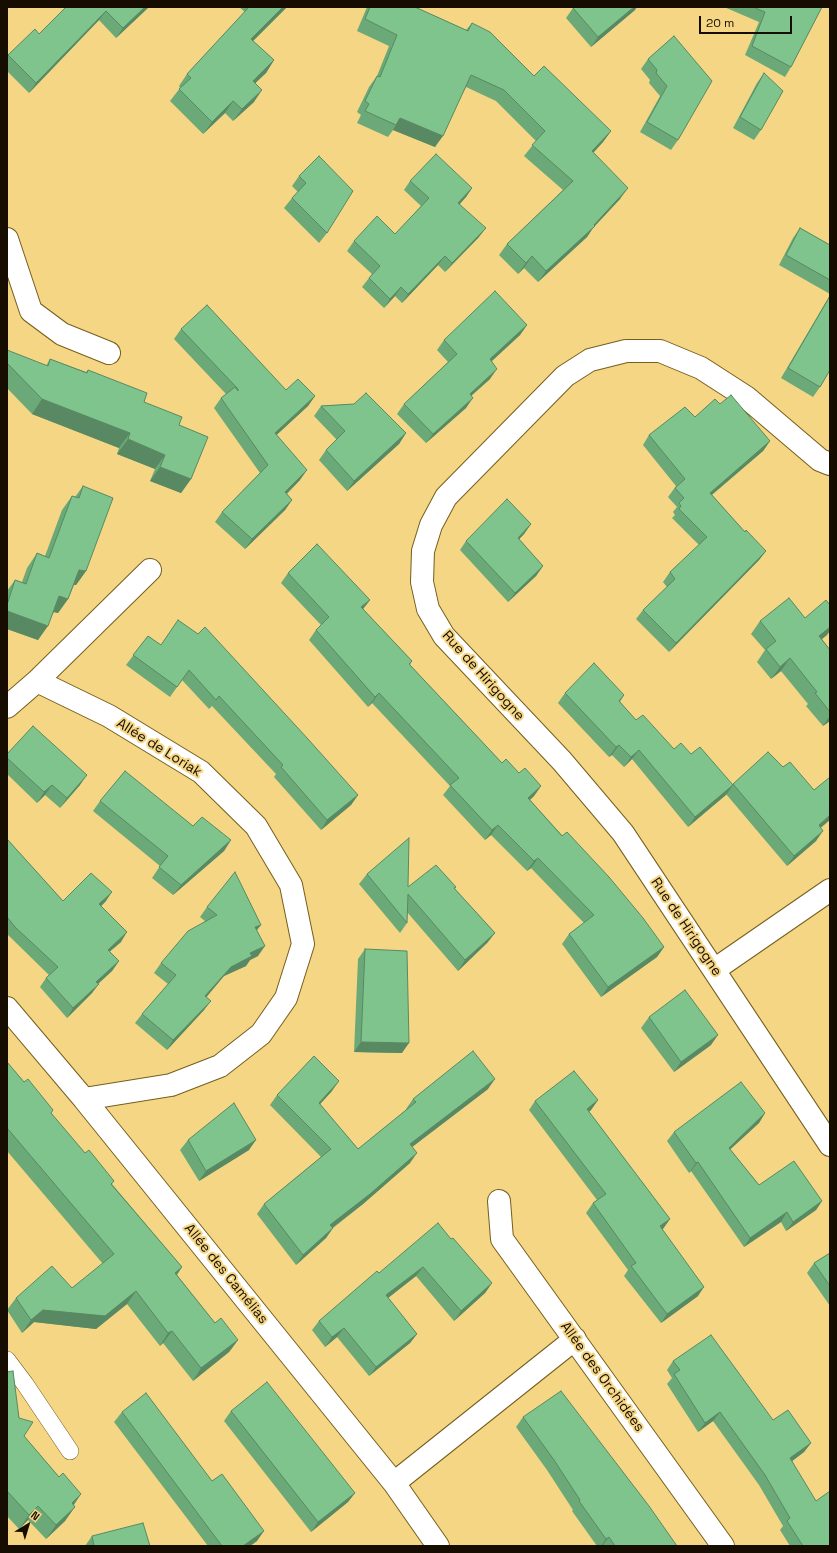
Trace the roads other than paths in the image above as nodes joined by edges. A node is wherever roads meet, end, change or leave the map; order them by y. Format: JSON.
{"nodes":[{"id":1,"x":7,"y":238,"type":"edge"},
{"id":2,"x":109,"y":353,"type":"dead end"},
{"id":3,"x":830,"y":464,"type":"edge"},
{"id":4,"x":150,"y":570,"type":"dead end"},
{"id":5,"x":36,"y":681,"type":"junction"},
{"id":6,"x":7,"y":707,"type":"edge"},
{"id":7,"x":830,"y":890,"type":"edge"},
{"id":8,"x":714,"y":970,"type":"junction"},
{"id":9,"x":7,"y":1008,"type":"edge"},
{"id":10,"x":84,"y":1099,"type":"junction"},
{"id":11,"x":830,"y":1145,"type":"edge"},
{"id":12,"x":499,"y":1201,"type":"dead end"},
{"id":13,"x":575,"y":1338,"type":"junction"},
{"id":14,"x":7,"y":1360,"type":"edge"},
{"id":15,"x":70,"y":1451,"type":"dead end"},
{"id":16,"x":394,"y":1483,"type":"junction"},
{"id":17,"x":438,"y":1546,"type":"edge"},
{"id":18,"x":723,"y":1546,"type":"edge"}],
"edges":[{"from":1,"to":2,"type":"street"},
{"from":3,"to":8,"type":"street","name":"Rue de Hirigogne"},
{"from":4,"to":5,"type":"street"},
{"from":5,"to":6,"type":"street"},
{"from":5,"to":10,"type":"street","name":"Allée de Loriak"},
{"from":7,"to":8,"type":"street"},
{"from":8,"to":11,"type":"street","name":"Rue de Hirigogne"},
{"from":9,"to":10,"type":"street","name":"Allée des Camélias"},
{"from":10,"to":16,"type":"street","name":"Allée des Camélias"},
{"from":12,"to":13,"type":"street","name":"Allée des Orchidées"},
{"from":13,"to":16,"type":"street"},
{"from":13,"to":18,"type":"street","name":"Allée des Orchidées"},
{"from":14,"to":15,"type":"lane"},
{"from":16,"to":17,"type":"street","name":"Allée des Camélias"}]}
